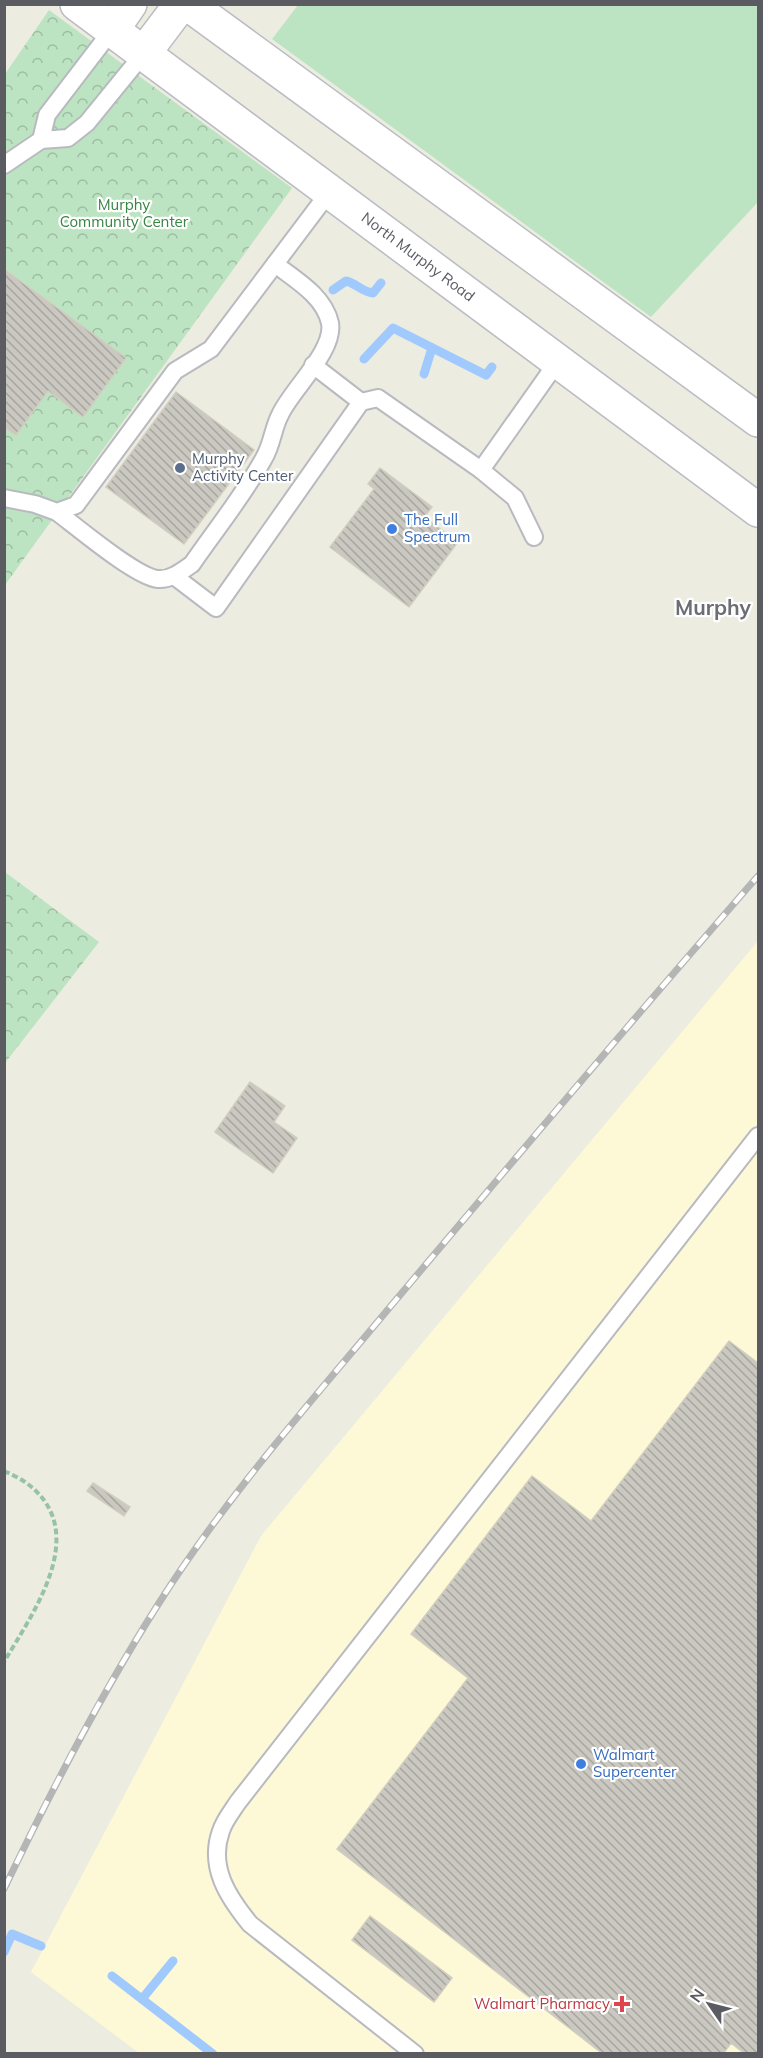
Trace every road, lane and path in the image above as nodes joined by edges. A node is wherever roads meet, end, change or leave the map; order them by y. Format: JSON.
{"nodes":[{"id":1,"x":77,"y":4,"type":"edge"},
{"id":2,"x":181,"y":4,"type":"edge"},
{"id":3,"x":188,"y":4,"type":"edge"},
{"id":4,"x":121,"y":17,"type":"edge"},
{"id":5,"x":144,"y":53,"type":"junction"},
{"id":6,"x":41,"y":140,"type":"junction"},
{"id":7,"x":4,"y":165,"type":"edge"},
{"id":8,"x":330,"y":191,"type":"junction"},
{"id":9,"x":275,"y":264,"type":"junction"},
{"id":10,"x":558,"y":361,"type":"junction"},
{"id":11,"x":313,"y":365,"type":"junction"},
{"id":12,"x":361,"y":402,"type":"junction"},
{"id":13,"x":759,"y":420,"type":"edge"},
{"id":14,"x":481,"y":470,"type":"junction"},
{"id":15,"x":4,"y":498,"type":"edge"},
{"id":16,"x":759,"y":510,"type":"edge"},
{"id":17,"x":57,"y":512,"type":"junction"},
{"id":18,"x":534,"y":537,"type":"dead end"},
{"id":19,"x":174,"y":576,"type":"junction"},
{"id":20,"x":759,"y":1136,"type":"edge"},
{"id":21,"x":4,"y":1471,"type":"edge"},
{"id":22,"x":4,"y":1662,"type":"edge"},
{"id":23,"x":415,"y":2054,"type":"edge"}],
"edges":[{"from":1,"to":4,"type":"main road","name":"North Murphy Road"},
{"from":2,"to":5,"type":"main road"},
{"from":3,"to":13,"type":"main road"},
{"from":4,"to":5,"type":"main road","name":"North Murphy Road"},
{"from":4,"to":6,"type":"lane"},
{"from":5,"to":6,"type":"lane"},
{"from":5,"to":8,"type":"main road","name":"North Murphy Road"},
{"from":6,"to":7,"type":"lane"},
{"from":8,"to":9,"type":"lane"},
{"from":8,"to":10,"type":"main road","name":"North Murphy Road"},
{"from":9,"to":11,"type":"lane"},
{"from":9,"to":17,"type":"lane"},
{"from":10,"to":14,"type":"lane"},
{"from":10,"to":16,"type":"main road","name":"North Murphy Road"},
{"from":11,"to":12,"type":"lane"},
{"from":11,"to":19,"type":"lane"},
{"from":12,"to":14,"type":"lane"},
{"from":12,"to":19,"type":"lane"},
{"from":14,"to":18,"type":"lane"},
{"from":15,"to":17,"type":"lane"},
{"from":17,"to":19,"type":"lane"},
{"from":20,"to":23,"type":"lane"},
{"from":21,"to":22,"type":"path"}]}
